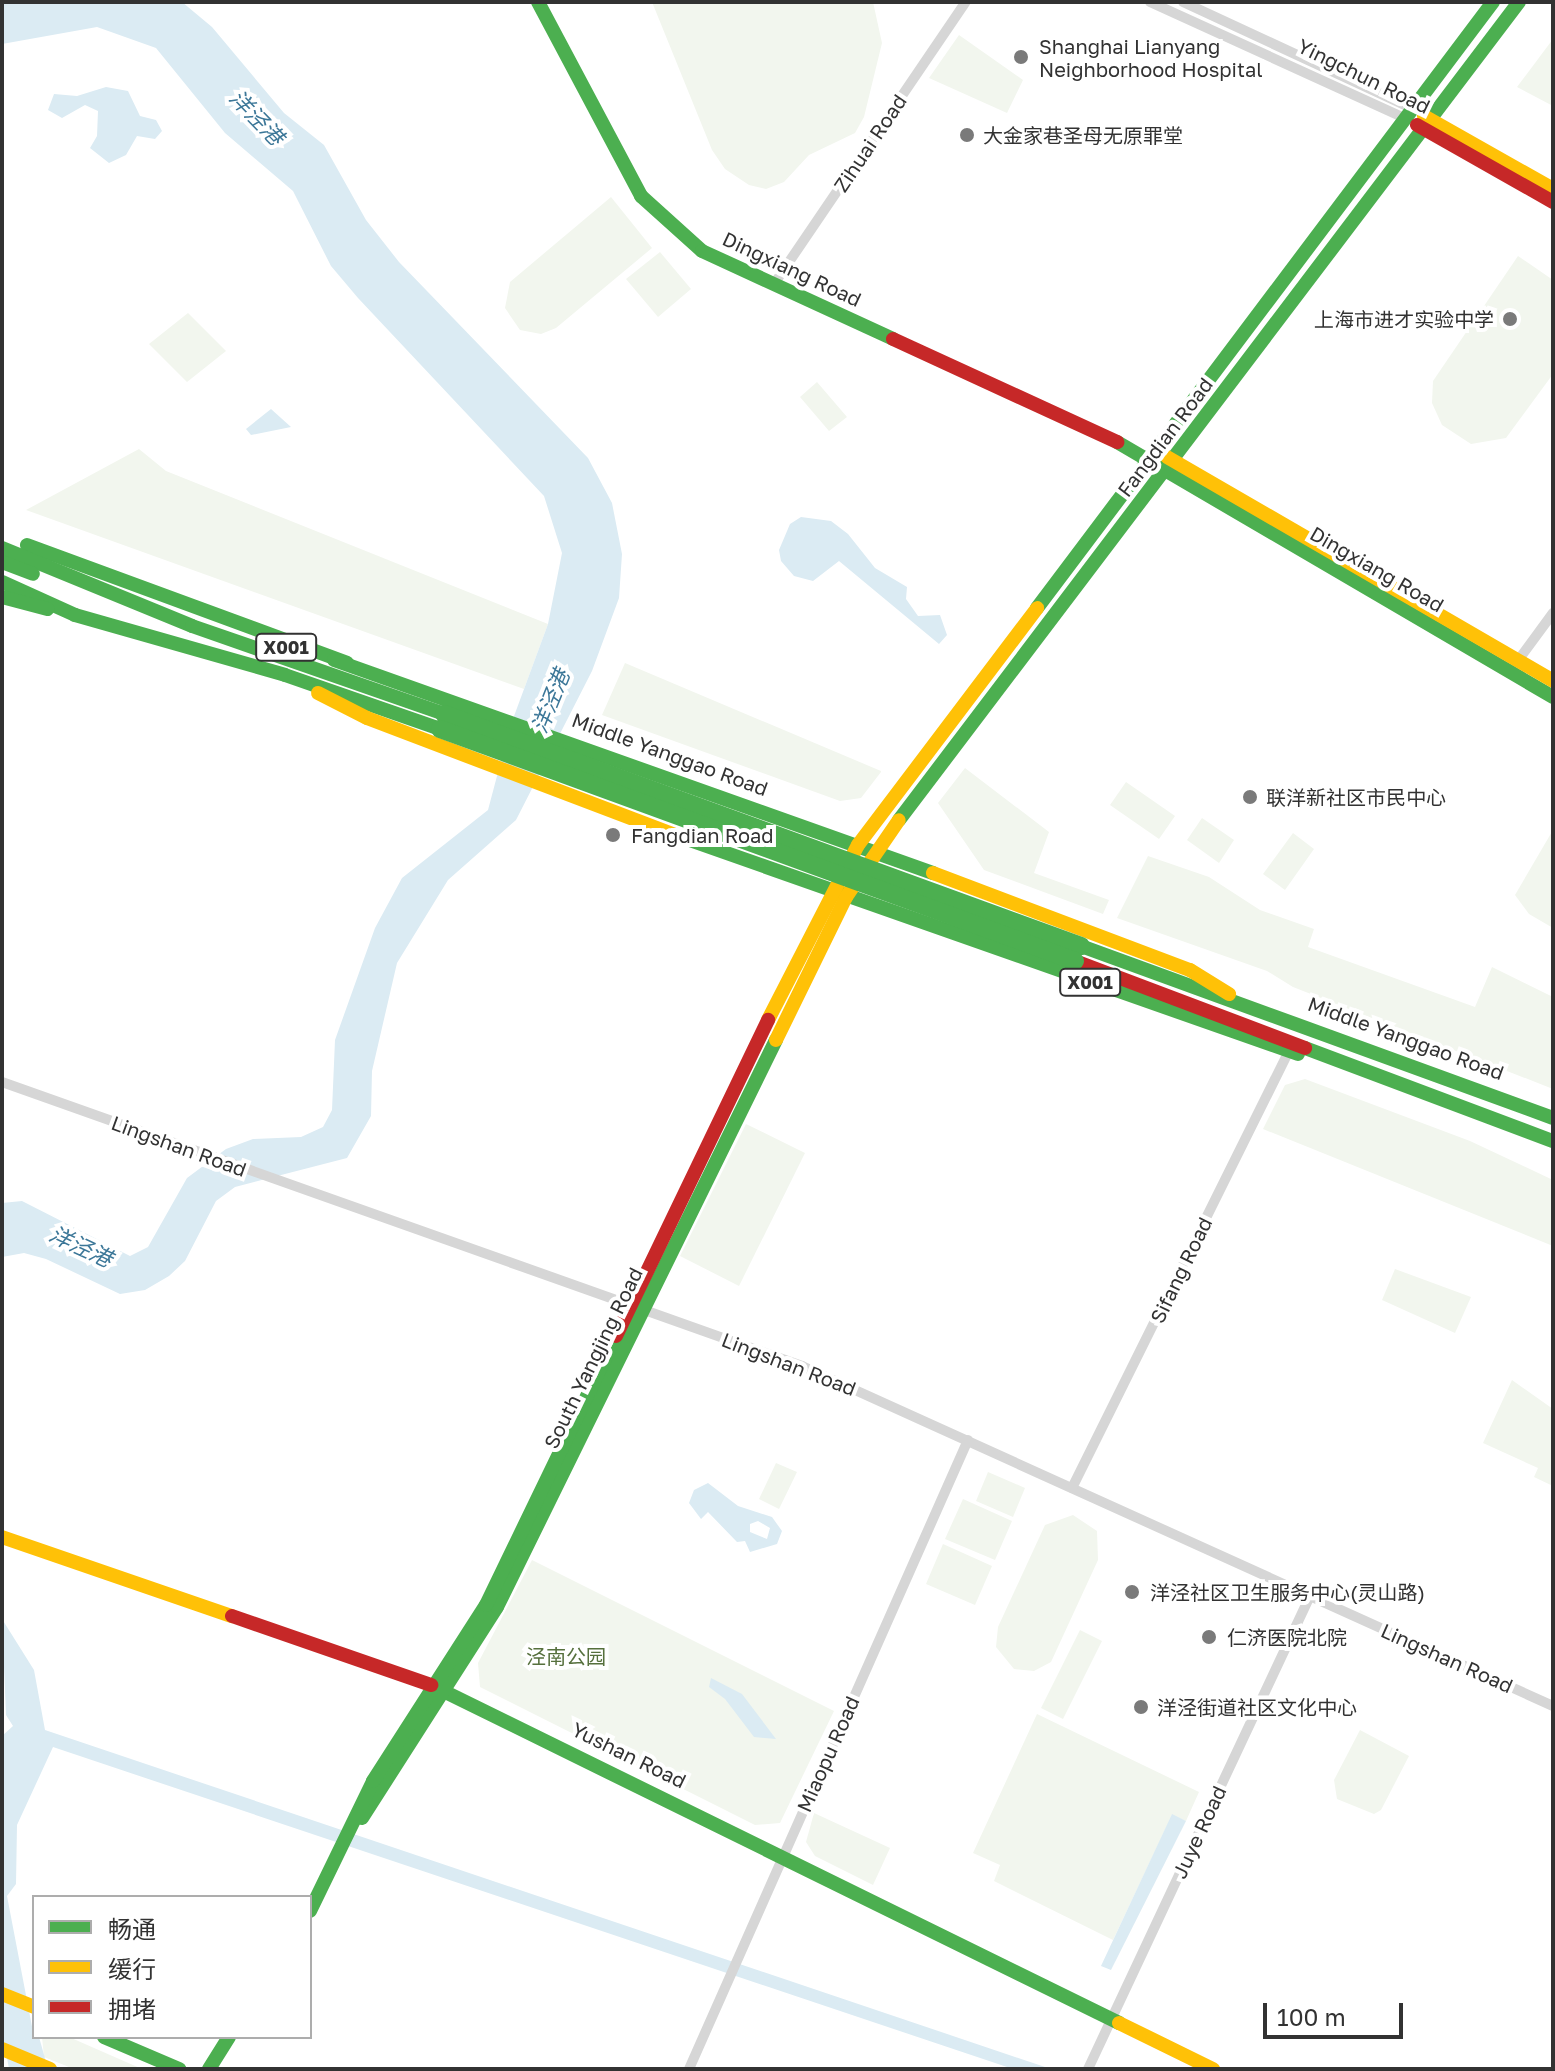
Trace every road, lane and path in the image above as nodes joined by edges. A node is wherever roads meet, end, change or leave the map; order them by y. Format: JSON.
{"nodes":[{"id":1,"x":538,"y":2,"type":"edge"},
{"id":2,"x":966,"y":2,"type":"edge"},
{"id":3,"x":1150,"y":2,"type":"edge"},
{"id":4,"x":1183,"y":2,"type":"edge"},
{"id":5,"x":1493,"y":2,"type":"edge"},
{"id":6,"x":1519,"y":2,"type":"edge"},
{"id":7,"x":1410,"y":114,"type":"junction"},
{"id":8,"x":1428,"y":124,"type":"junction"},
{"id":9,"x":1553,"y":189,"type":"edge"},
{"id":10,"x":1553,"y":202,"type":"edge"},
{"id":11,"x":774,"y":284,"type":"junction"},
{"id":12,"x":1149,"y":454,"type":"junction"},
{"id":13,"x":1170,"y":466,"type":"junction"},
{"id":14,"x":2,"y":535,"type":"edge"},
{"id":15,"x":2,"y":548,"type":"edge"},
{"id":16,"x":2,"y":562,"type":"edge"},
{"id":17,"x":69,"y":577,"type":"junction"},
{"id":18,"x":2,"y":582,"type":"edge"},
{"id":19,"x":2,"y":597,"type":"edge"},
{"id":20,"x":135,"y":605,"type":"junction"},
{"id":21,"x":1553,"y":613,"type":"edge"},
{"id":22,"x":75,"y":615,"type":"junction"},
{"id":23,"x":347,"y":663,"type":"junction"},
{"id":24,"x":1514,"y":666,"type":"junction"},
{"id":25,"x":285,"y":675,"type":"junction"},
{"id":26,"x":1553,"y":681,"type":"edge"},
{"id":27,"x":1553,"y":697,"type":"edge"},
{"id":28,"x":442,"y":722,"type":"junction"},
{"id":29,"x":873,"y":851,"type":"junction"},
{"id":30,"x":838,"y":895,"type":"junction"},
{"id":31,"x":1078,"y":954,"type":"junction"},
{"id":32,"x":1243,"y":1003,"type":"junction"},
{"id":33,"x":1289,"y":1051,"type":"junction"},
{"id":34,"x":1335,"y":1055,"type":"junction"},
{"id":35,"x":2,"y":1082,"type":"edge"},
{"id":36,"x":1553,"y":1118,"type":"edge"},
{"id":37,"x":1553,"y":1141,"type":"edge"},
{"id":38,"x":634,"y":1309,"type":"junction"},
{"id":39,"x":968,"y":1440,"type":"junction"},
{"id":40,"x":1072,"y":1488,"type":"junction"},
{"id":41,"x":2,"y":1537,"type":"edge"},
{"id":42,"x":1310,"y":1596,"type":"junction"},
{"id":43,"x":440,"y":1688,"type":"junction"},
{"id":44,"x":1553,"y":1706,"type":"edge"},
{"id":45,"x":784,"y":1856,"type":"junction"},
{"id":46,"x":312,"y":1907,"type":"edge"},
{"id":47,"x":2,"y":1994,"type":"edge"},
{"id":48,"x":32,"y":2006,"type":"edge"},
{"id":49,"x":1112,"y":2018,"type":"junction"},
{"id":50,"x":109,"y":2039,"type":"edge"},
{"id":51,"x":228,"y":2039,"type":"edge"},
{"id":52,"x":2,"y":2049,"type":"edge"},
{"id":53,"x":50,"y":2069,"type":"edge"},
{"id":54,"x":179,"y":2069,"type":"edge"},
{"id":55,"x":209,"y":2069,"type":"edge"},
{"id":56,"x":689,"y":2069,"type":"edge"},
{"id":57,"x":1088,"y":2069,"type":"edge"},
{"id":58,"x":1213,"y":2069,"type":"edge"}],
"edges":[{"from":1,"to":11,"type":"main road","name":"Dingxiang Road"},
{"from":2,"to":11,"type":"street","name":"Zihuai Road"},
{"from":3,"to":7,"type":"street","name":"Yingchun Road"},
{"from":4,"to":7,"type":"street","name":"Yingchun Road"},
{"from":5,"to":7,"type":"main road","name":"Fangdian Road"},
{"from":6,"to":8,"type":"main road","name":"Fangdian Road"},
{"from":7,"to":8,"type":"main road","name":"Yingchun Road"},
{"from":7,"to":12,"type":"main road","name":"Fangdian Road"},
{"from":8,"to":9,"type":"main road","name":"Yingchun Road"},
{"from":8,"to":10,"type":"main road","name":"Yingchun Road"},
{"from":8,"to":13,"type":"main road","name":"Fangdian Road"},
{"from":11,"to":12,"type":"main road","name":"Dingxiang Road"},
{"from":12,"to":13,"type":"main road","name":"Dingxiang Road"},
{"from":12,"to":29,"type":"main road","name":"Fangdian Road"},
{"from":13,"to":24,"type":"main road","name":"Dingxiang Road"},
{"from":13,"to":29,"type":"main road","name":"Fangdian Road"},
{"from":14,"to":23,"type":"main road"},
{"from":15,"to":17,"type":"main road","name":"Middle Yanggao Road","number":"X001"},
{"from":16,"to":20,"type":"main road"},
{"from":17,"to":20,"type":"main road","name":"Middle Yanggao Road","number":"X001"},
{"from":17,"to":23,"type":"main road","name":"Middle Yanggao Road","number":"X001"},
{"from":18,"to":22,"type":"main road","name":"Middle Yanggao Road","number":"X001"},
{"from":19,"to":22,"type":"main road"},
{"from":20,"to":28,"type":"main road","name":"Middle Yanggao Road","number":"X001"},
{"from":21,"to":24,"type":"street"},
{"from":22,"to":25,"type":"main road","name":"Middle Yanggao Road","number":"X001"},
{"from":23,"to":29,"type":"main road","name":"Middle Yanggao Road","number":"X001"},
{"from":24,"to":26,"type":"main road","name":"Dingxiang Road"},
{"from":24,"to":27,"type":"main road","name":"Dingxiang Road"},
{"from":25,"to":28,"type":"main road","name":"Middle Yanggao Road","number":"X001"},
{"from":25,"to":30,"type":"main road","name":"Middle Yanggao Road","number":"X001"},
{"from":28,"to":31,"type":"main road","name":"Middle Yanggao Road","number":"X001","bridge":true},
{"from":29,"to":30,"type":"main road","name":"Fangdian Road"},
{"from":29,"to":32,"type":"main road","name":"Middle Yanggao Road","number":"X001"},
{"from":30,"to":33,"type":"main road","name":"Middle Yanggao Road","number":"X001"},
{"from":30,"to":38,"type":"main road","name":"South Yangjing Road"},
{"from":31,"to":32,"type":"main road","name":"Middle Yanggao Road"},
{"from":31,"to":34,"type":"main road","name":"Middle Yanggao Road","number":"X001"},
{"from":32,"to":36,"type":"main road","name":"Middle Yanggao Road","number":"X001"},
{"from":33,"to":34,"type":"main road","name":"Middle Yanggao Road","number":"X001"},
{"from":33,"to":40,"type":"street","name":"Sifang Road"},
{"from":34,"to":37,"type":"main road","name":"Middle Yanggao Road","number":"X001"},
{"from":35,"to":38,"type":"street","name":"Lingshan Road"},
{"from":38,"to":39,"type":"street","name":"Lingshan Road"},
{"from":38,"to":43,"type":"main road","name":"South Yangjing Road"},
{"from":39,"to":40,"type":"street","name":"Lingshan Road"},
{"from":39,"to":45,"type":"street","name":"Miaopu Road"},
{"from":40,"to":42,"type":"street","name":"Lingshan Road"},
{"from":41,"to":43,"type":"main road","name":"Yushan Road"},
{"from":42,"to":44,"type":"street","name":"Lingshan Road"},
{"from":42,"to":49,"type":"street","name":"Juye Road"},
{"from":43,"to":45,"type":"main road","name":"Yushan Road"},
{"from":43,"to":46,"type":"main road","name":"South Yangjing Road"},
{"from":45,"to":49,"type":"main road","name":"Yushan Road"},
{"from":45,"to":56,"type":"street","name":"Miaopu Road"},
{"from":47,"to":48,"type":"main road"},
{"from":49,"to":57,"type":"street","name":"Juye Road"},
{"from":49,"to":58,"type":"main road","name":"Yushan Road"},
{"from":50,"to":54,"type":"main road"},
{"from":51,"to":55,"type":"main road"},
{"from":52,"to":53,"type":"main road"}]}
